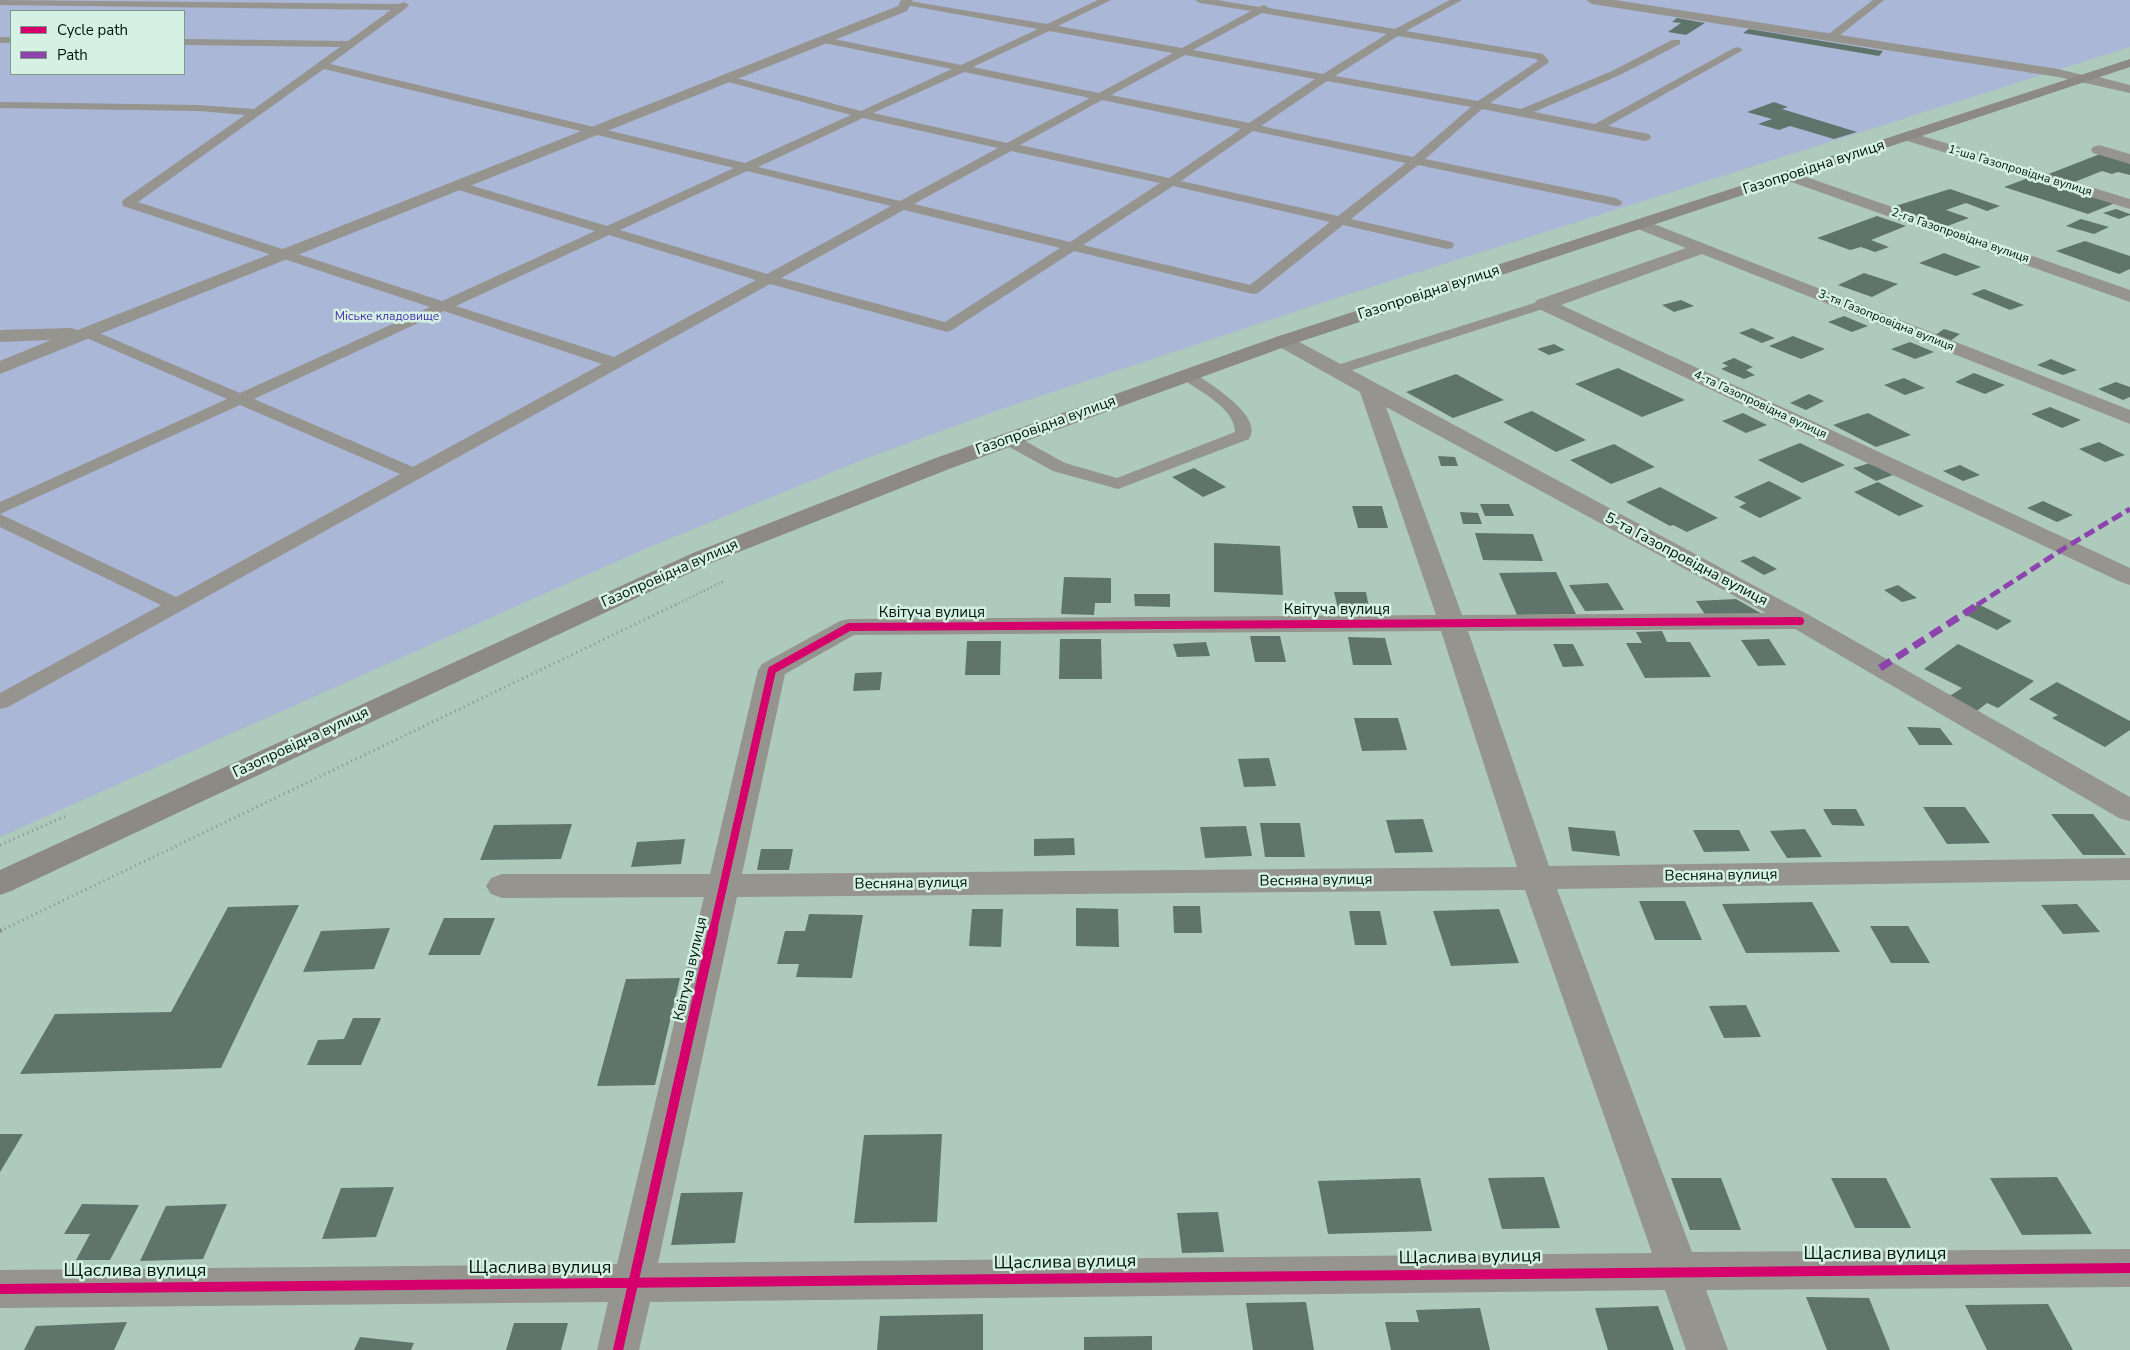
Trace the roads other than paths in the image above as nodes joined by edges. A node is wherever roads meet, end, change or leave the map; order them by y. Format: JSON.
{"nodes":[{"id":1,"x":412,"y":0,"type":"edge"},
{"id":2,"x":1106,"y":0,"type":"edge"},
{"id":3,"x":1200,"y":0,"type":"edge"},
{"id":4,"x":1278,"y":0,"type":"edge"},
{"id":5,"x":1457,"y":0,"type":"edge"},
{"id":6,"x":1592,"y":0,"type":"edge"},
{"id":7,"x":1879,"y":0,"type":"edge"},
{"id":8,"x":15,"y":1,"type":"edge"},
{"id":9,"x":906,"y":1,"type":"edge"},
{"id":10,"x":0,"y":2,"type":"edge"},
{"id":11,"x":402,"y":7,"type":"junction"},
{"id":12,"x":0,"y":8,"type":"edge"},
{"id":13,"x":1260,"y":11,"type":"junction"},
{"id":14,"x":1049,"y":27,"type":"junction"},
{"id":15,"x":1395,"y":33,"type":"junction"},
{"id":16,"x":1830,"y":38,"type":"junction"},
{"id":17,"x":824,"y":40,"type":"junction"},
{"id":18,"x":185,"y":42,"type":"edge"},
{"id":19,"x":1676,"y":42,"type":"dead end"},
{"id":20,"x":350,"y":44,"type":"junction"},
{"id":21,"x":1738,"y":50,"type":"dead end"},
{"id":22,"x":1184,"y":51,"type":"junction"},
{"id":23,"x":2130,"y":63,"type":"edge"},
{"id":24,"x":322,"y":65,"type":"junction"},
{"id":25,"x":963,"y":68,"type":"junction"},
{"id":26,"x":1324,"y":77,"type":"junction"},
{"id":27,"x":725,"y":78,"type":"junction"},
{"id":28,"x":2085,"y":78,"type":"junction"},
{"id":29,"x":2130,"y":89,"type":"edge"},
{"id":30,"x":1102,"y":96,"type":"junction"},
{"id":31,"x":0,"y":105,"type":"edge"},
{"id":32,"x":1480,"y":105,"type":"junction"},
{"id":33,"x":1522,"y":112,"type":"junction"},
{"id":34,"x":257,"y":113,"type":"junction"},
{"id":35,"x":860,"y":114,"type":"junction"},
{"id":36,"x":1253,"y":126,"type":"junction"},
{"id":37,"x":1598,"y":127,"type":"junction"},
{"id":38,"x":597,"y":130,"type":"junction"},
{"id":39,"x":1645,"y":137,"type":"dead end"},
{"id":40,"x":1909,"y":137,"type":"junction"},
{"id":41,"x":1008,"y":147,"type":"junction"},
{"id":42,"x":2099,"y":150,"type":"dead end"},
{"id":43,"x":2130,"y":159,"type":"edge"},
{"id":44,"x":1417,"y":160,"type":"junction"},
{"id":45,"x":744,"y":168,"type":"junction"},
{"id":46,"x":1789,"y":176,"type":"junction"},
{"id":47,"x":1171,"y":182,"type":"junction"},
{"id":48,"x":459,"y":186,"type":"junction"},
{"id":49,"x":1616,"y":202,"type":"dead end"},
{"id":50,"x":2130,"y":204,"type":"edge"},
{"id":51,"x":903,"y":206,"type":"junction"},
{"id":52,"x":1340,"y":221,"type":"junction"},
{"id":53,"x":1641,"y":224,"type":"junction"},
{"id":54,"x":606,"y":230,"type":"junction"},
{"id":55,"x":1447,"y":245,"type":"dead end"},
{"id":56,"x":1071,"y":246,"type":"junction"},
{"id":57,"x":1703,"y":248,"type":"junction"},
{"id":58,"x":283,"y":255,"type":"junction"},
{"id":59,"x":768,"y":279,"type":"junction"},
{"id":60,"x":2130,"y":296,"type":"edge"},
{"id":61,"x":1544,"y":304,"type":"junction"},
{"id":62,"x":443,"y":306,"type":"junction"},
{"id":63,"x":87,"y":334,"type":"junction"},
{"id":64,"x":0,"y":336,"type":"edge"},
{"id":65,"x":1283,"y":342,"type":"junction"},
{"id":66,"x":616,"y":363,"type":"junction"},
{"id":67,"x":0,"y":368,"type":"edge"},
{"id":68,"x":1337,"y":370,"type":"junction"},
{"id":69,"x":1187,"y":375,"type":"junction"},
{"id":70,"x":1369,"y":389,"type":"junction"},
{"id":71,"x":240,"y":398,"type":"junction"},
{"id":72,"x":2130,"y":418,"type":"edge"},
{"id":73,"x":1008,"y":439,"type":"junction"},
{"id":74,"x":414,"y":474,"type":"junction"},
{"id":75,"x":0,"y":509,"type":"edge"},
{"id":76,"x":0,"y":520,"type":"edge"},
{"id":77,"x":2130,"y":577,"type":"edge"},
{"id":78,"x":177,"y":605,"type":"junction"},
{"id":79,"x":1800,"y":621,"type":"junction"},
{"id":80,"x":1452,"y":623,"type":"junction"},
{"id":81,"x":0,"y":702,"type":"edge"},
{"id":82,"x":2130,"y":811,"type":"edge"},
{"id":83,"x":2130,"y":869,"type":"edge"},
{"id":84,"x":1537,"y":879,"type":"junction"},
{"id":85,"x":0,"y":883,"type":"edge"},
{"id":86,"x":502,"y":886,"type":"dead end"},
{"id":87,"x":724,"y":886,"type":"junction"},
{"id":88,"x":2130,"y":1268,"type":"edge"},
{"id":89,"x":1679,"y":1271,"type":"junction"},
{"id":90,"x":634,"y":1284,"type":"junction"},
{"id":91,"x":0,"y":1288,"type":"edge"},
{"id":92,"x":618,"y":1350,"type":"edge"},
{"id":93,"x":1707,"y":1350,"type":"edge"}],
"edges":[{"from":1,"to":11,"type":"lane"},
{"from":2,"to":14,"type":"lane"},
{"from":3,"to":13,"type":"lane"},
{"from":4,"to":13,"type":"lane"},
{"from":5,"to":15,"type":"lane"},
{"from":6,"to":16,"type":"street"},
{"from":7,"to":16,"type":"lane"},
{"from":8,"to":10,"type":"lane"},
{"from":8,"to":11,"type":"lane"},
{"from":8,"to":12,"type":"lane"},
{"from":9,"to":14,"type":"lane"},
{"from":9,"to":17,"type":"street"},
{"from":11,"to":20,"type":"lane"},
{"from":13,"to":15,"type":"lane"},
{"from":13,"to":22,"type":"lane"},
{"from":14,"to":22,"type":"lane"},
{"from":14,"to":25,"type":"lane"},
{"from":15,"to":26,"type":"lane"},
{"from":15,"to":32,"type":"lane"},
{"from":16,"to":28,"type":"street"},
{"from":17,"to":25,"type":"lane"},
{"from":17,"to":27,"type":"street"},
{"from":18,"to":20,"type":"lane"},
{"from":19,"to":33,"type":"lane"},
{"from":20,"to":24,"type":"lane"},
{"from":21,"to":37,"type":"lane"},
{"from":22,"to":26,"type":"lane"},
{"from":22,"to":30,"type":"lane"},
{"from":23,"to":28,"type":"main road","name":"Газопровідна вулиця"},
{"from":24,"to":34,"type":"lane"},
{"from":24,"to":38,"type":"lane"},
{"from":25,"to":30,"type":"lane"},
{"from":25,"to":35,"type":"lane"},
{"from":26,"to":32,"type":"lane"},
{"from":26,"to":36,"type":"lane"},
{"from":27,"to":35,"type":"lane"},
{"from":27,"to":38,"type":"street"},
{"from":28,"to":29,"type":"street"},
{"from":28,"to":40,"type":"main road","name":"Газопровідна вулиця"},
{"from":30,"to":36,"type":"lane"},
{"from":30,"to":41,"type":"lane"},
{"from":31,"to":34,"type":"lane"},
{"from":32,"to":33,"type":"lane"},
{"from":32,"to":44,"type":"lane"},
{"from":33,"to":37,"type":"lane"},
{"from":34,"to":58,"type":"lane"},
{"from":35,"to":41,"type":"lane"},
{"from":35,"to":45,"type":"lane"},
{"from":36,"to":44,"type":"lane"},
{"from":36,"to":47,"type":"lane"},
{"from":37,"to":39,"type":"lane"},
{"from":38,"to":45,"type":"lane"},
{"from":38,"to":48,"type":"street"},
{"from":40,"to":46,"type":"main road","name":"Газопровідна вулиця"},
{"from":40,"to":50,"type":"street","name":"1-ша Газопровідна вулиця"},
{"from":41,"to":47,"type":"lane"},
{"from":41,"to":51,"type":"lane"},
{"from":42,"to":43,"type":"street"},
{"from":44,"to":49,"type":"lane"},
{"from":44,"to":52,"type":"lane"},
{"from":45,"to":51,"type":"lane"},
{"from":45,"to":54,"type":"lane"},
{"from":46,"to":53,"type":"main road","name":"Газопровідна вулиця"},
{"from":46,"to":60,"type":"street","name":"2-га Газопровідна вулиця"},
{"from":47,"to":52,"type":"lane"},
{"from":47,"to":56,"type":"lane"},
{"from":48,"to":54,"type":"lane"},
{"from":48,"to":58,"type":"street"},
{"from":51,"to":56,"type":"lane"},
{"from":51,"to":59,"type":"lane"},
{"from":52,"to":55,"type":"lane"},
{"from":52,"to":56,"type":"lane"},
{"from":53,"to":57,"type":"street","name":"3-тя Газопровідна вулиця"},
{"from":53,"to":65,"type":"main road","name":"Газопровідна вулиця"},
{"from":54,"to":59,"type":"lane"},
{"from":54,"to":62,"type":"lane"},
{"from":56,"to":59,"type":"lane"},
{"from":57,"to":61,"type":"street"},
{"from":57,"to":72,"type":"street","name":"3-тя Газопровідна вулиця"},
{"from":58,"to":62,"type":"lane"},
{"from":58,"to":63,"type":"street"},
{"from":59,"to":66,"type":"lane"},
{"from":61,"to":68,"type":"lane"},
{"from":61,"to":77,"type":"street","name":"4-та Газопровідна вулиця"},
{"from":62,"to":66,"type":"lane"},
{"from":62,"to":71,"type":"lane"},
{"from":63,"to":64,"type":"street"},
{"from":63,"to":67,"type":"street"},
{"from":63,"to":71,"type":"lane"},
{"from":65,"to":68,"type":"street","name":"5-та Газопровідна вулиця"},
{"from":65,"to":69,"type":"main road","name":"Газопровідна вулиця"},
{"from":66,"to":74,"type":"lane"},
{"from":68,"to":70,"type":"street","name":"5-та Газопровідна вулиця"},
{"from":69,"to":73,"type":"main road","name":"Газопровідна вулиця"},
{"from":69,"to":73,"type":"lane"},
{"from":70,"to":79,"type":"street","name":"5-та Газопровідна вулиця"},
{"from":70,"to":80,"type":"street"},
{"from":71,"to":74,"type":"lane"},
{"from":71,"to":75,"type":"lane"},
{"from":73,"to":85,"type":"main road","name":"Газопровідна вулиця"},
{"from":74,"to":78,"type":"lane"},
{"from":76,"to":78,"type":"lane"},
{"from":78,"to":81,"type":"lane"},
{"from":79,"to":80,"type":"street","name":"Квітуча вулиця"},
{"from":79,"to":82,"type":"street","name":"5-та Газопровідна вулиця"},
{"from":80,"to":84,"type":"street"},
{"from":80,"to":87,"type":"street","name":"Квітуча вулиця"},
{"from":83,"to":84,"type":"street","name":"Весняна вулиця"},
{"from":84,"to":87,"type":"street","name":"Весняна вулиця"},
{"from":84,"to":89,"type":"street"},
{"from":86,"to":87,"type":"street","name":"Весняна вулиця"},
{"from":87,"to":90,"type":"street","name":"Квітуча вулиця"},
{"from":88,"to":89,"type":"street","name":"Щаслива вулиця"},
{"from":89,"to":90,"type":"street","name":"Щаслива вулиця"},
{"from":89,"to":93,"type":"street"},
{"from":90,"to":91,"type":"street","name":"Щаслива вулиця"},
{"from":90,"to":92,"type":"street","name":"Квітуча вулиця"}]}
